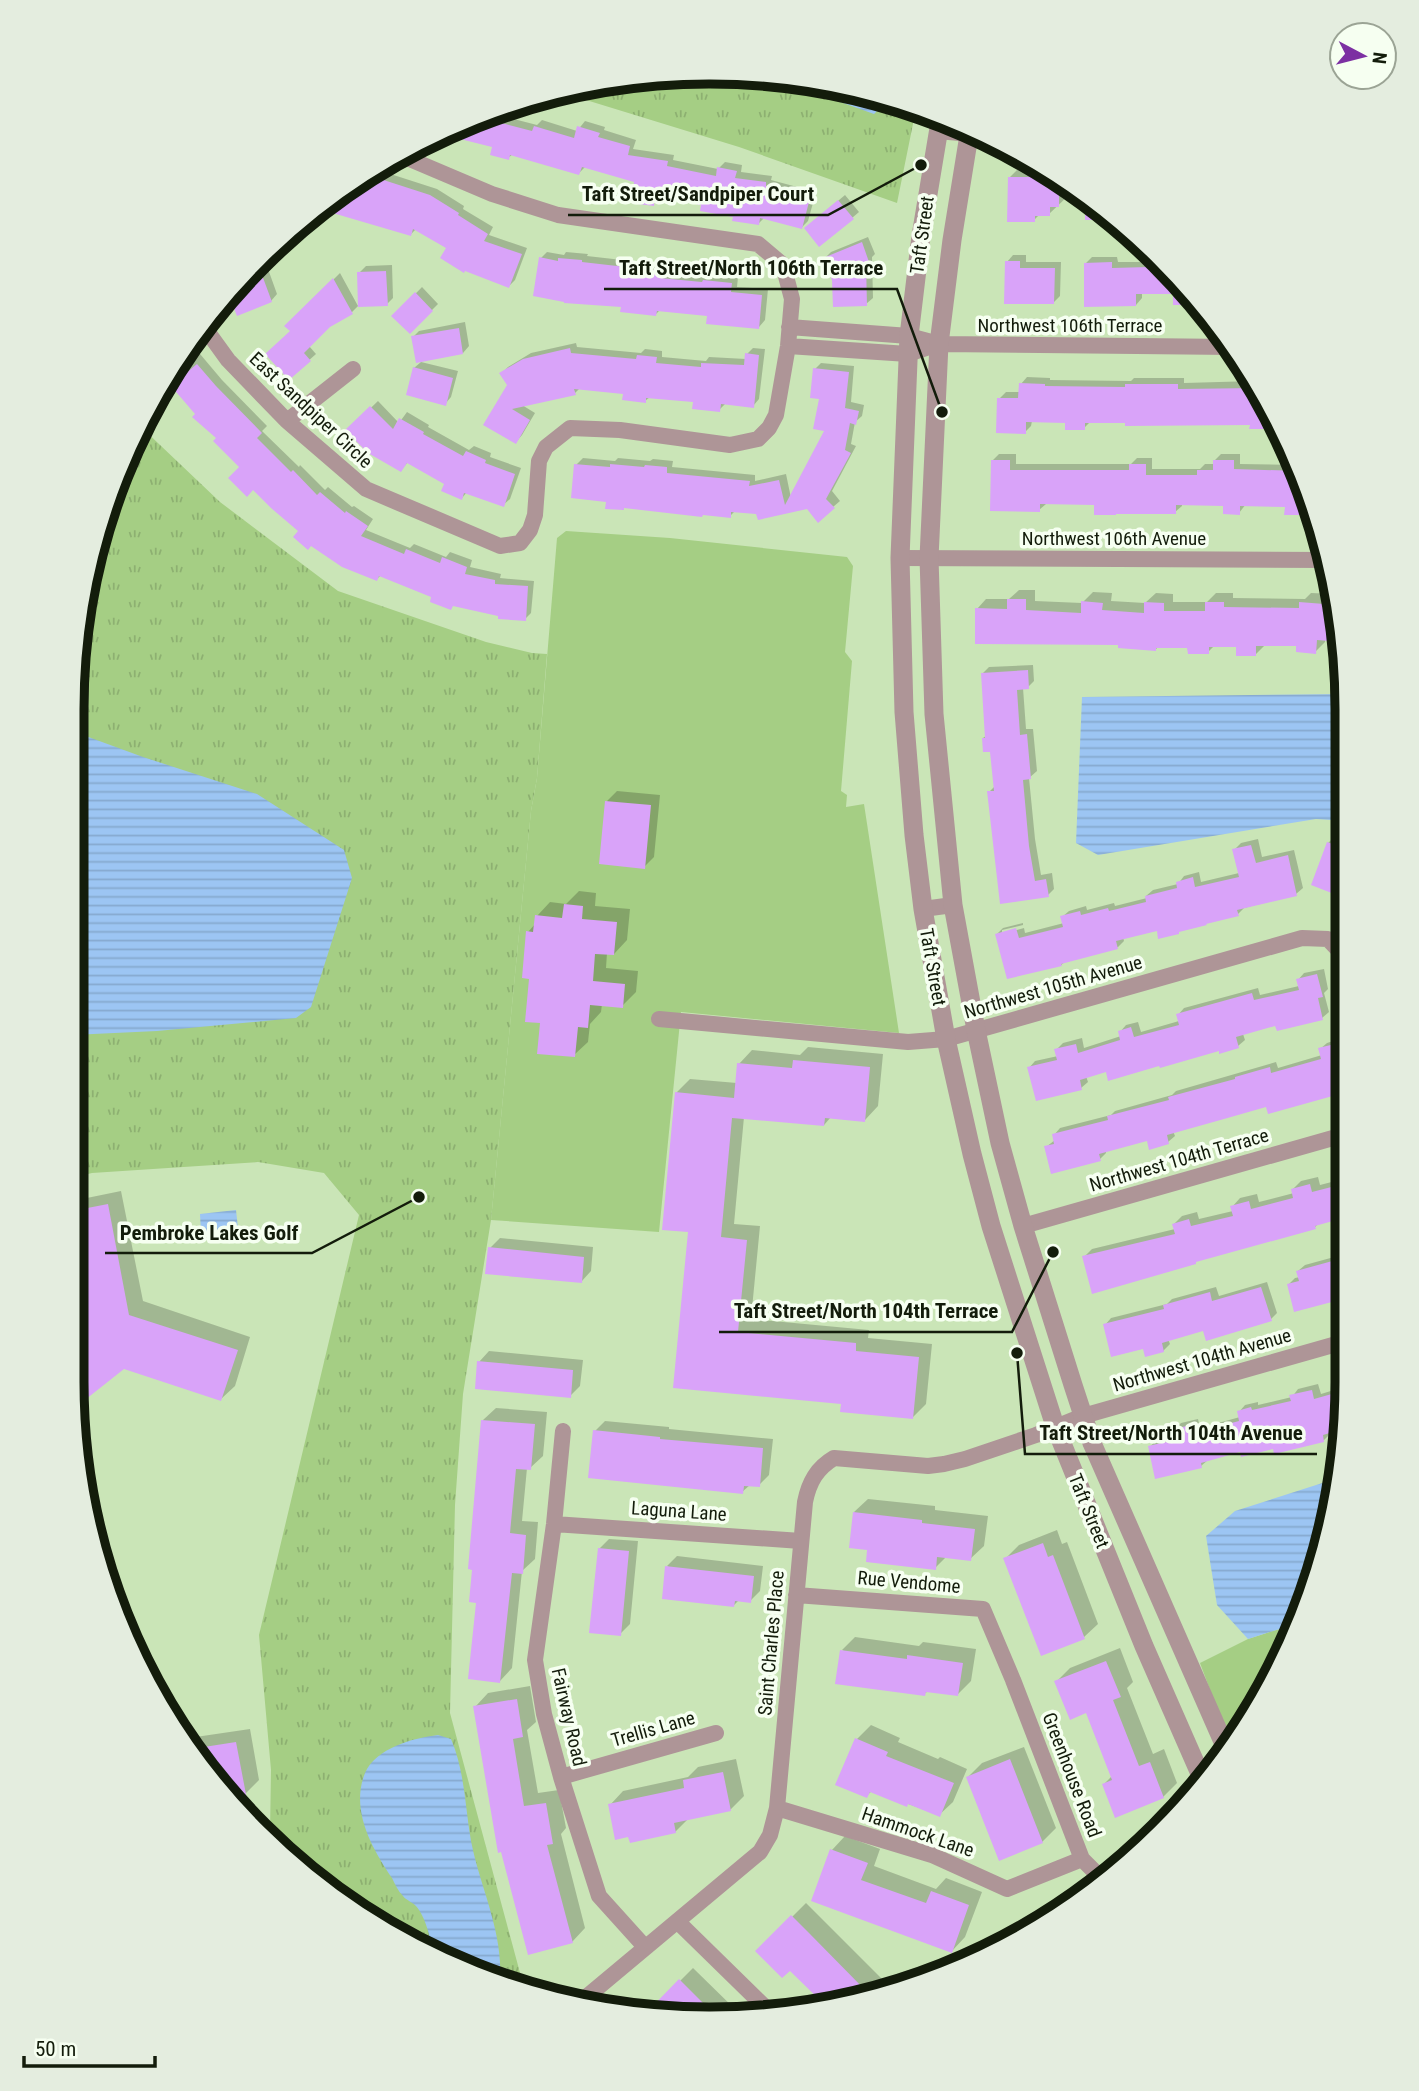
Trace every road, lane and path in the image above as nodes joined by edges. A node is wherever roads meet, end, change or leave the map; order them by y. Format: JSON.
{"nodes":[{"id":1,"x":938,"y":128,"type":"edge"},
{"id":2,"x":971,"y":142,"type":"edge"},
{"id":3,"x":411,"y":161,"type":"edge"},
{"id":4,"x":789,"y":327,"type":"junction"},
{"id":5,"x":209,"y":334,"type":"edge"},
{"id":6,"x":939,"y":344,"type":"junction"},
{"id":7,"x":908,"y":345,"type":"junction"},
{"id":8,"x":788,"y":346,"type":"junction"},
{"id":9,"x":1219,"y":347,"type":"edge"},
{"id":10,"x":353,"y":369,"type":"dead end"},
{"id":11,"x":287,"y":421,"type":"junction"},
{"id":12,"x":900,"y":558,"type":"junction"},
{"id":13,"x":929,"y":558,"type":"junction"},
{"id":14,"x":1317,"y":560,"type":"edge"},
{"id":15,"x":953,"y":905,"type":"junction"},
{"id":16,"x":923,"y":909,"type":"junction"},
{"id":17,"x":1335,"y":946,"type":"edge"},
{"id":18,"x":659,"y":1019,"type":"dead end"},
{"id":19,"x":976,"y":1030,"type":"junction"},
{"id":20,"x":946,"y":1039,"type":"junction"},
{"id":21,"x":1335,"y":1137,"type":"edge"},
{"id":22,"x":1023,"y":1226,"type":"junction"},
{"id":23,"x":1335,"y":1344,"type":"edge"},
{"id":24,"x":1069,"y":1421,"type":"junction"},
{"id":25,"x":563,"y":1432,"type":"dead end"},
{"id":26,"x":554,"y":1524,"type":"junction"},
{"id":27,"x":801,"y":1541,"type":"junction"},
{"id":28,"x":796,"y":1595,"type":"junction"},
{"id":29,"x":1013,"y":1680,"type":"joint"},
{"id":30,"x":716,"y":1733,"type":"dead end"},
{"id":31,"x":1222,"y":1740,"type":"edge"},
{"id":32,"x":1199,"y":1771,"type":"edge"},
{"id":33,"x":561,"y":1777,"type":"junction"},
{"id":34,"x":777,"y":1808,"type":"junction"},
{"id":35,"x":1082,"y":1859,"type":"junction"},
{"id":36,"x":1096,"y":1873,"type":"edge"},
{"id":37,"x":678,"y":1922,"type":"junction"},
{"id":38,"x":645,"y":1947,"type":"junction"},
{"id":39,"x":587,"y":1995,"type":"edge"},
{"id":40,"x":763,"y":2005,"type":"edge"}],
"edges":[{"from":1,"to":7,"type":"street","name":"Taft Street"},
{"from":2,"to":6,"type":"street","name":"Taft Street"},
{"from":3,"to":4,"type":"street"},
{"from":4,"to":7,"type":"street"},
{"from":4,"to":8,"type":"street"},
{"from":5,"to":11,"type":"street","name":"East Sandpiper Circle"},
{"from":6,"to":7,"type":"street"},
{"from":6,"to":9,"type":"street","name":"Northwest 106th Terrace"},
{"from":6,"to":13,"type":"street","name":"Taft Street"},
{"from":7,"to":8,"type":"street"},
{"from":7,"to":12,"type":"street","name":"Taft Street"},
{"from":8,"to":11,"type":"street","name":"East Sandpiper Circle"},
{"from":10,"to":11,"type":"street"},
{"from":12,"to":13,"type":"street","name":"Northwest 106th Avenue"},
{"from":12,"to":16,"type":"street","name":"Taft Street"},
{"from":13,"to":14,"type":"street","name":"Northwest 106th Avenue"},
{"from":13,"to":15,"type":"street","name":"Taft Street"},
{"from":15,"to":16,"type":"street"},
{"from":15,"to":19,"type":"street","name":"Taft Street"},
{"from":16,"to":20,"type":"street","name":"Taft Street"},
{"from":17,"to":19,"type":"street","name":"Northwest 105th Avenue"},
{"from":18,"to":20,"type":"street","name":"Northwest 105th Avenue"},
{"from":19,"to":20,"type":"street","name":"Northwest 105th Avenue"},
{"from":19,"to":22,"type":"street","name":"Taft Street"},
{"from":20,"to":24,"type":"street","name":"Taft Street"},
{"from":21,"to":22,"type":"street","name":"Northwest 104th Terrace"},
{"from":22,"to":24,"type":"street","name":"Taft Street"},
{"from":23,"to":24,"type":"street","name":"Northwest 104th Avenue"},
{"from":24,"to":27,"type":"street","name":"Saint Charles Place"},
{"from":24,"to":31,"type":"street","name":"Taft Street"},
{"from":24,"to":32,"type":"street","name":"Taft Street"},
{"from":25,"to":26,"type":"street","name":"Fairway Road"},
{"from":26,"to":27,"type":"street","name":"Laguna Lane"},
{"from":26,"to":33,"type":"street","name":"Fairway Road"},
{"from":27,"to":28,"type":"street","name":"Saint Charles Place"},
{"from":28,"to":29,"type":"street","name":"Rue Vendome"},
{"from":28,"to":34,"type":"street","name":"Saint Charles Place"},
{"from":29,"to":35,"type":"street","name":"Greenhouse Road"},
{"from":30,"to":33,"type":"street","name":"Trellis Lane"},
{"from":33,"to":38,"type":"street","name":"Fairway Road"},
{"from":34,"to":35,"type":"street","name":"Hammock Lane"},
{"from":34,"to":37,"type":"street","name":"Saint Charles Place"},
{"from":35,"to":36,"type":"street","name":"Greenhouse Road"},
{"from":37,"to":38,"type":"street","name":"Saint Charles Place"},
{"from":37,"to":40,"type":"street"},
{"from":38,"to":39,"type":"street","name":"Saint Charles Place"}]}
